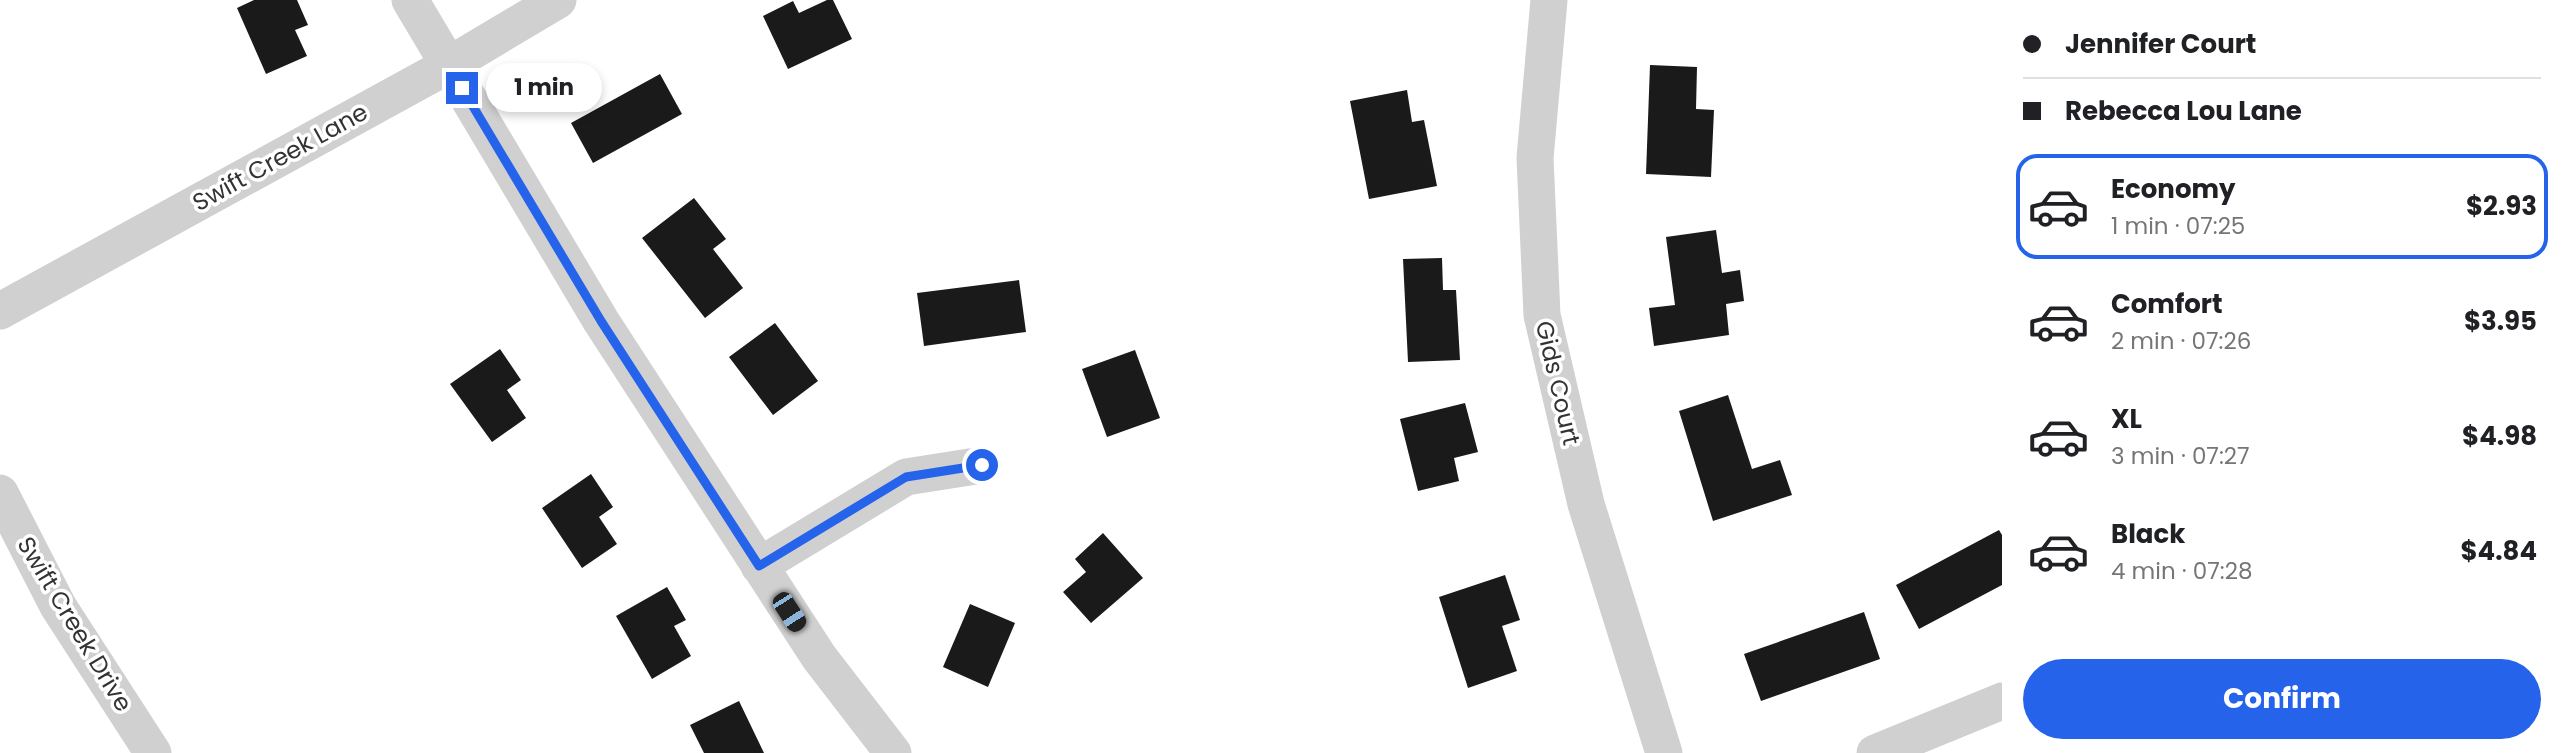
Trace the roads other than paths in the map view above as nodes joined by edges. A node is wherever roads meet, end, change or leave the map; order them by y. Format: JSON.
{"nodes":[{"id":1,"x":410,"y":0,"type":"edge"},
{"id":2,"x":558,"y":0,"type":"edge"},
{"id":3,"x":1549,"y":0,"type":"edge"},
{"id":4,"x":449,"y":65,"type":"junction"},
{"id":5,"x":0,"y":312,"type":"edge"},
{"id":6,"x":982,"y":465,"type":"dead end"},
{"id":7,"x":0,"y":493,"type":"edge"},
{"id":8,"x":759,"y":566,"type":"junction"},
{"id":9,"x":2002,"y":701,"type":"edge"},
{"id":10,"x":153,"y":753,"type":"edge"},
{"id":11,"x":893,"y":753,"type":"edge"},
{"id":12,"x":1664,"y":753,"type":"edge"},
{"id":13,"x":1875,"y":753,"type":"edge"}],
"edges":[{"from":1,"to":4,"type":"street"},
{"from":2,"to":4,"type":"street","name":"Swift Creek Lane"},
{"from":3,"to":12,"type":"street","name":"Gids Court"},
{"from":4,"to":5,"type":"street","name":"Swift Creek Lane"},
{"from":4,"to":8,"type":"street"},
{"from":6,"to":8,"type":"street"},
{"from":7,"to":10,"type":"street","name":"Swift Creek Drive"},
{"from":8,"to":11,"type":"street"},
{"from":9,"to":13,"type":"street"}]}
